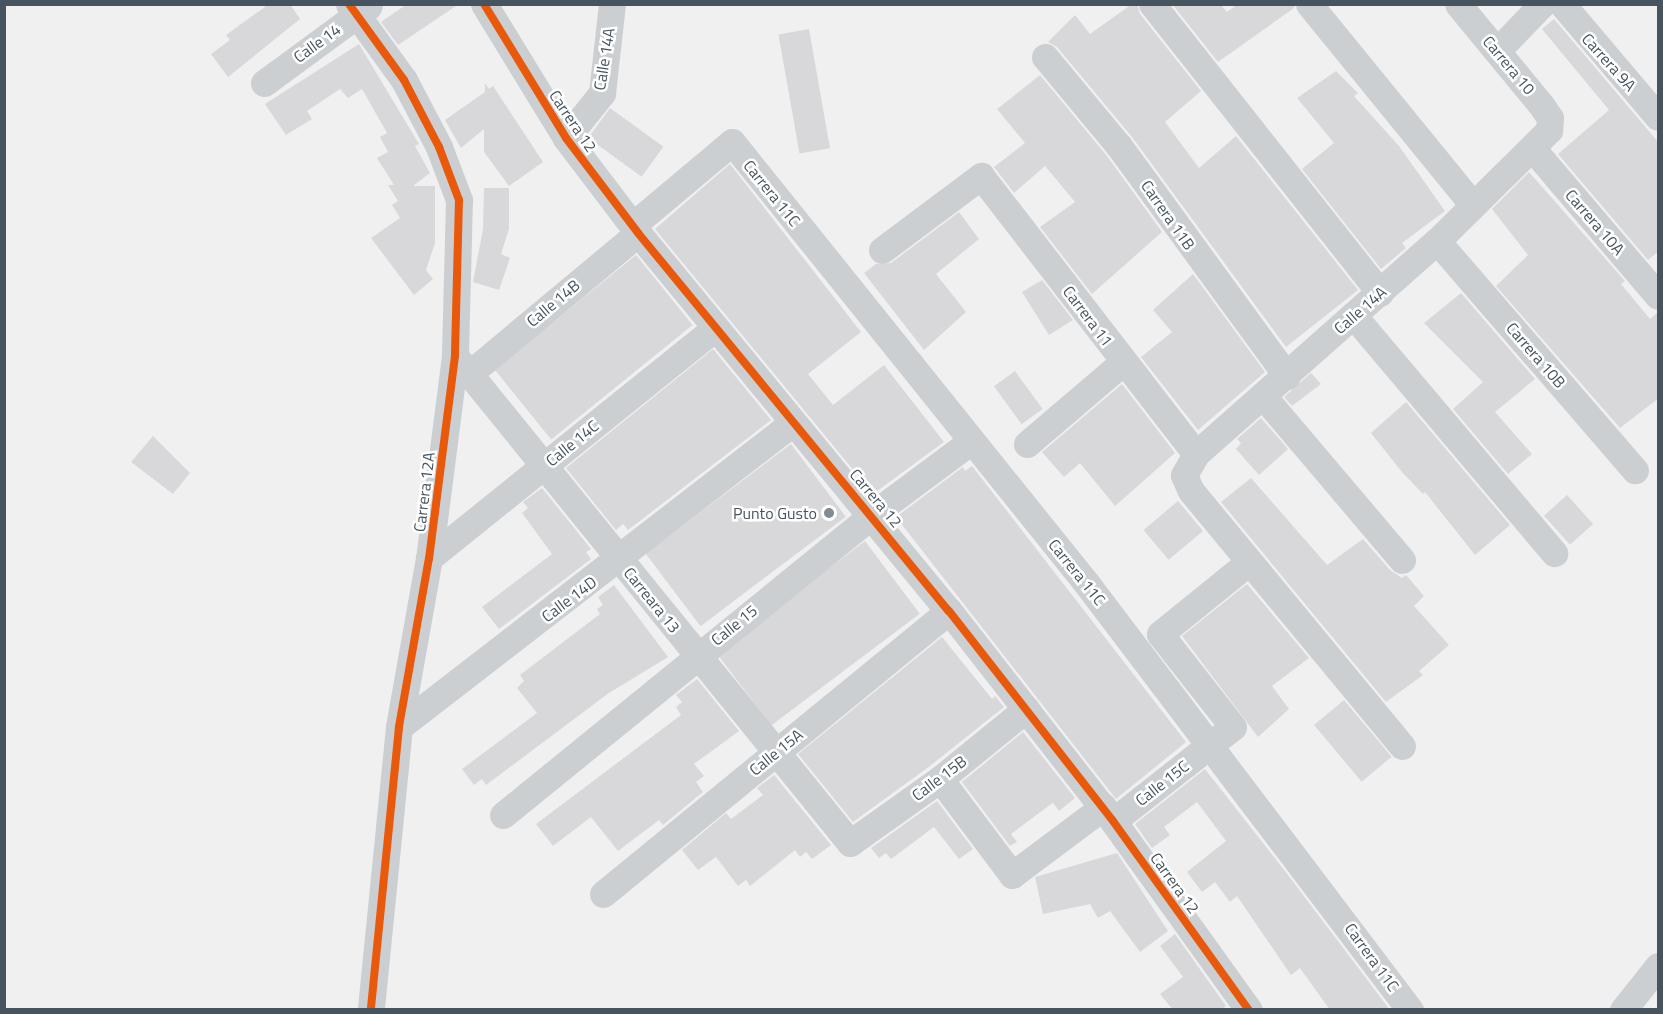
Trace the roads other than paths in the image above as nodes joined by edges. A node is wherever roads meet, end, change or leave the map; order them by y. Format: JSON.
{"nodes":[{"id":1,"x":484,"y":4,"type":"edge"},
{"id":2,"x":612,"y":4,"type":"edge"},
{"id":3,"x":1152,"y":4,"type":"edge"},
{"id":4,"x":1309,"y":4,"type":"edge"},
{"id":5,"x":1458,"y":4,"type":"edge"},
{"id":6,"x":1542,"y":4,"type":"edge"},
{"id":7,"x":1562,"y":4,"type":"edge"},
{"id":8,"x":359,"y":8,"type":"edge"},
{"id":9,"x":1497,"y":51,"type":"junction"},
{"id":10,"x":1045,"y":57,"type":"dead end"},
{"id":11,"x":264,"y":83,"type":"dead end"},
{"id":12,"x":1659,"y":117,"type":"edge"},
{"id":13,"x":566,"y":138,"type":"junction"},
{"id":14,"x":1541,"y":139,"type":"junction"},
{"id":15,"x":732,"y":142,"type":"joint"},
{"id":16,"x":1473,"y":205,"type":"junction"},
{"id":17,"x":635,"y":229,"type":"junction"},
{"id":18,"x":1437,"y":241,"type":"junction"},
{"id":19,"x":882,"y":250,"type":"dead end"},
{"id":20,"x":1380,"y":293,"type":"junction"},
{"id":21,"x":1659,"y":296,"type":"edge"},
{"id":22,"x":1353,"y":315,"type":"junction"},
{"id":23,"x":716,"y":328,"type":"junction"},
{"id":24,"x":1123,"y":362,"type":"junction"},
{"id":25,"x":462,"y":365,"type":"junction"},
{"id":26,"x":1287,"y":376,"type":"junction"},
{"id":27,"x":1263,"y":396,"type":"junction"},
{"id":28,"x":793,"y":423,"type":"junction"},
{"id":29,"x":970,"y":442,"type":"junction"},
{"id":30,"x":1027,"y":444,"type":"dead end"},
{"id":31,"x":1196,"y":454,"type":"junction"},
{"id":32,"x":544,"y":466,"type":"junction"},
{"id":33,"x":1635,"y":470,"type":"dead end"},
{"id":34,"x":873,"y":514,"type":"junction"},
{"id":35,"x":1554,"y":553,"type":"dead end"},
{"id":36,"x":429,"y":558,"type":"junction"},
{"id":37,"x":620,"y":560,"type":"junction"},
{"id":38,"x":1402,"y":560,"type":"dead end"},
{"id":39,"x":1249,"y":562,"type":"junction"},
{"id":40,"x":949,"y":611,"type":"junction"},
{"id":41,"x":697,"y":655,"type":"junction"},
{"id":42,"x":1026,"y":709,"type":"junction"},
{"id":43,"x":399,"y":727,"type":"junction"},
{"id":44,"x":1212,"y":745,"type":"junction"},
{"id":45,"x":1402,"y":746,"type":"dead end"},
{"id":46,"x":776,"y":752,"type":"junction"},
{"id":47,"x":940,"y":779,"type":"junction"},
{"id":48,"x":1108,"y":814,"type":"junction"},
{"id":49,"x":503,"y":815,"type":"dead end"},
{"id":50,"x":850,"y":843,"type":"joint"},
{"id":51,"x":603,"y":894,"type":"dead end"},
{"id":52,"x":1659,"y":966,"type":"edge"},
{"id":53,"x":371,"y":1010,"type":"edge"},
{"id":54,"x":1249,"y":1010,"type":"edge"},
{"id":55,"x":1410,"y":1010,"type":"edge"},
{"id":56,"x":1623,"y":1010,"type":"edge"}],
"edges":[{"from":1,"to":13,"type":"street","name":"Carrera 12"},
{"from":2,"to":13,"type":"street","name":"Calle 14A"},
{"from":3,"to":20,"type":"street"},
{"from":4,"to":16,"type":"street"},
{"from":5,"to":9,"type":"street","name":"Carrera 10"},
{"from":6,"to":9,"type":"street"},
{"from":7,"to":12,"type":"street","name":"Carrera 9A"},
{"from":8,"to":11,"type":"street","name":"Calle 14"},
{"from":8,"to":25,"type":"street","name":"Carrera 12A"},
{"from":9,"to":14,"type":"street","name":"Carrera 10"},
{"from":10,"to":26,"type":"street","name":"Carrera 11B"},
{"from":13,"to":17,"type":"street","name":"Carrera 12"},
{"from":14,"to":16,"type":"street","name":"Calle 14A"},
{"from":14,"to":21,"type":"street","name":"Carrera 10A"},
{"from":15,"to":17,"type":"street","name":"Calle 14B"},
{"from":15,"to":29,"type":"street","name":"Carrera 11C"},
{"from":16,"to":18,"type":"street","name":"Calle 14A"},
{"from":17,"to":23,"type":"street","name":"Carrera 12"},
{"from":17,"to":25,"type":"street","name":"Calle 14B"},
{"from":18,"to":20,"type":"street","name":"Calle 14A"},
{"from":18,"to":33,"type":"street","name":"Carrera 10B"},
{"from":19,"to":24,"type":"street","name":"Carrera 11"},
{"from":20,"to":22,"type":"street","name":"Calle 14A"},
{"from":22,"to":26,"type":"street","name":"Calle 14A"},
{"from":22,"to":35,"type":"street"},
{"from":23,"to":28,"type":"street","name":"Carrera 12"},
{"from":23,"to":32,"type":"street","name":"Calle 14C"},
{"from":24,"to":30,"type":"street"},
{"from":24,"to":31,"type":"street","name":"Carrera 11"},
{"from":25,"to":32,"type":"street","name":"Carreara 13"},
{"from":25,"to":36,"type":"street","name":"Carrera 12A"},
{"from":26,"to":27,"type":"street","name":"Calle 14A"},
{"from":27,"to":31,"type":"street","name":"Calle 14A"},
{"from":27,"to":38,"type":"street"},
{"from":28,"to":34,"type":"street","name":"Carrera 12"},
{"from":28,"to":37,"type":"street","name":"Calle 14D"},
{"from":29,"to":34,"type":"street","name":"Calle 15"},
{"from":29,"to":44,"type":"street","name":"Carrera 11C"},
{"from":31,"to":39,"type":"street","name":"Calle 14A"},
{"from":32,"to":36,"type":"street","name":"Calle 14C"},
{"from":32,"to":37,"type":"street","name":"Carreara 13"},
{"from":34,"to":40,"type":"street","name":"Carrera 12"},
{"from":34,"to":41,"type":"street","name":"Calle 15"},
{"from":36,"to":43,"type":"street","name":"Carrera 12A"},
{"from":37,"to":41,"type":"street","name":"Carreara 13"},
{"from":37,"to":43,"type":"street","name":"Calle 14D"},
{"from":39,"to":44,"type":"street","name":"Calle 15C"},
{"from":39,"to":45,"type":"street"},
{"from":40,"to":42,"type":"street","name":"Carrera 12"},
{"from":40,"to":46,"type":"street","name":"Calle 15A"},
{"from":41,"to":46,"type":"street","name":"Carreara 13"},
{"from":41,"to":49,"type":"street","name":"Calle 15"},
{"from":42,"to":47,"type":"street","name":"Calle 15B"},
{"from":42,"to":48,"type":"street","name":"Carrera 12"},
{"from":43,"to":53,"type":"street","name":"Carrera 12A"},
{"from":44,"to":48,"type":"street","name":"Calle 15C"},
{"from":44,"to":55,"type":"street","name":"Carrera 11C"},
{"from":46,"to":50,"type":"street","name":"Carreara 13"},
{"from":46,"to":51,"type":"street","name":"Calle 15A"},
{"from":47,"to":48,"type":"street","name":"Calle 15C"},
{"from":47,"to":50,"type":"street","name":"Calle 15B"},
{"from":48,"to":54,"type":"street","name":"Carrera 12"},
{"from":52,"to":56,"type":"street"}]}
